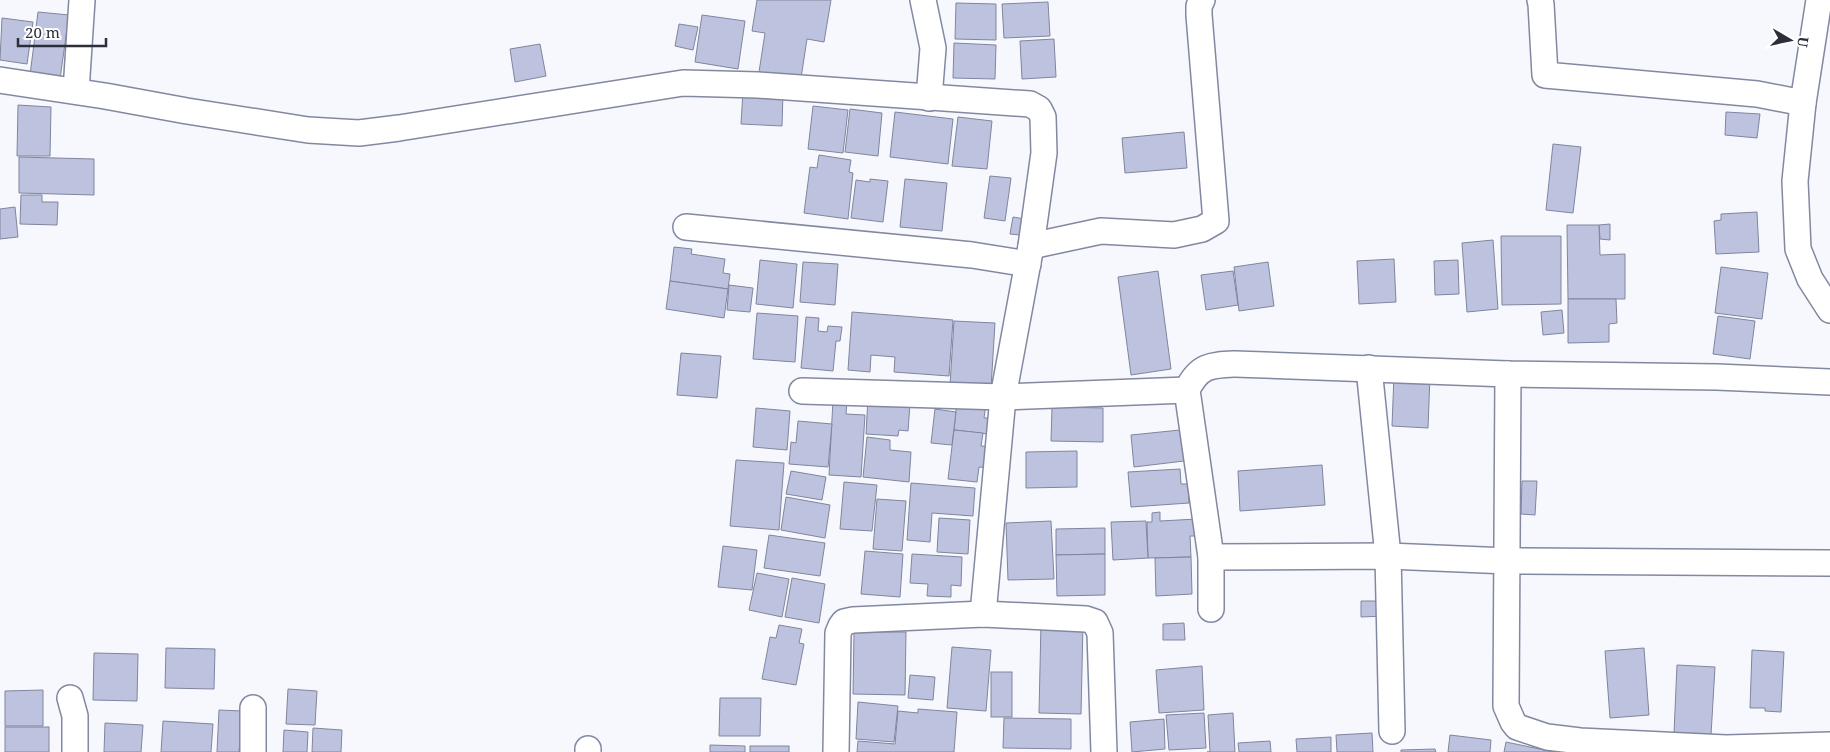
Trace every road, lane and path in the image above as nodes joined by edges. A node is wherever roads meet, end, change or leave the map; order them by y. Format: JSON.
{"nodes":[{"id":1,"x":82,"y":0,"type":"edge"},
{"id":2,"x":924,"y":0,"type":"edge"},
{"id":3,"x":1202,"y":0,"type":"edge"},
{"id":4,"x":1540,"y":0,"type":"edge"},
{"id":5,"x":1819,"y":0,"type":"edge"},
{"id":6,"x":0,"y":80,"type":"edge"},
{"id":7,"x":76,"y":91,"type":"junction"},
{"id":8,"x":929,"y":98,"type":"junction"},
{"id":9,"x":1803,"y":102,"type":"junction"},
{"id":10,"x":686,"y":227,"type":"dead end"},
{"id":11,"x":1030,"y":255,"type":"junction"},
{"id":12,"x":1830,"y":310,"type":"edge"},
{"id":13,"x":1369,"y":368,"type":"junction"},
{"id":14,"x":1508,"y":374,"type":"junction"},
{"id":15,"x":1830,"y":382,"type":"edge"},
{"id":16,"x":1187,"y":390,"type":"junction"},
{"id":17,"x":802,"y":391,"type":"dead end"},
{"id":18,"x":1003,"y":397,"type":"junction"},
{"id":19,"x":1388,"y":556,"type":"junction"},
{"id":20,"x":1211,"y":557,"type":"junction"},
{"id":21,"x":1508,"y":561,"type":"junction"},
{"id":22,"x":1830,"y":563,"type":"edge"},
{"id":23,"x":1212,"y":609,"type":"dead end"},
{"id":24,"x":983,"y":614,"type":"junction"},
{"id":25,"x":70,"y":698,"type":"dead end"},
{"id":26,"x":253,"y":708,"type":"dead end"},
{"id":27,"x":1392,"y":732,"type":"dead end"},
{"id":28,"x":1830,"y":745,"type":"edge"},
{"id":29,"x":1724,"y":750,"type":"edge"},
{"id":30,"x":75,"y":752,"type":"edge"},
{"id":31,"x":254,"y":752,"type":"edge"},
{"id":32,"x":836,"y":752,"type":"edge"},
{"id":33,"x":1104,"y":752,"type":"edge"}],
"edges":[{"from":1,"to":7,"type":"street"},
{"from":2,"to":8,"type":"street"},
{"from":3,"to":11,"type":"street"},
{"from":4,"to":9,"type":"street"},
{"from":5,"to":9,"type":"street"},
{"from":6,"to":7,"type":"street"},
{"from":7,"to":8,"type":"street"},
{"from":8,"to":11,"type":"street"},
{"from":9,"to":12,"type":"street"},
{"from":10,"to":11,"type":"street"},
{"from":11,"to":18,"type":"street"},
{"from":13,"to":14,"type":"street"},
{"from":13,"to":16,"type":"street"},
{"from":13,"to":19,"type":"street"},
{"from":14,"to":15,"type":"street"},
{"from":14,"to":21,"type":"street"},
{"from":16,"to":18,"type":"street"},
{"from":16,"to":20,"type":"street"},
{"from":17,"to":18,"type":"street"},
{"from":18,"to":24,"type":"street"},
{"from":19,"to":20,"type":"street"},
{"from":19,"to":21,"type":"street"},
{"from":19,"to":27,"type":"street"},
{"from":20,"to":23,"type":"street"},
{"from":21,"to":22,"type":"street"},
{"from":21,"to":29,"type":"street"},
{"from":24,"to":32,"type":"street"},
{"from":24,"to":33,"type":"street"},
{"from":25,"to":30,"type":"street"},
{"from":26,"to":31,"type":"street"},
{"from":28,"to":29,"type":"street"}]}
